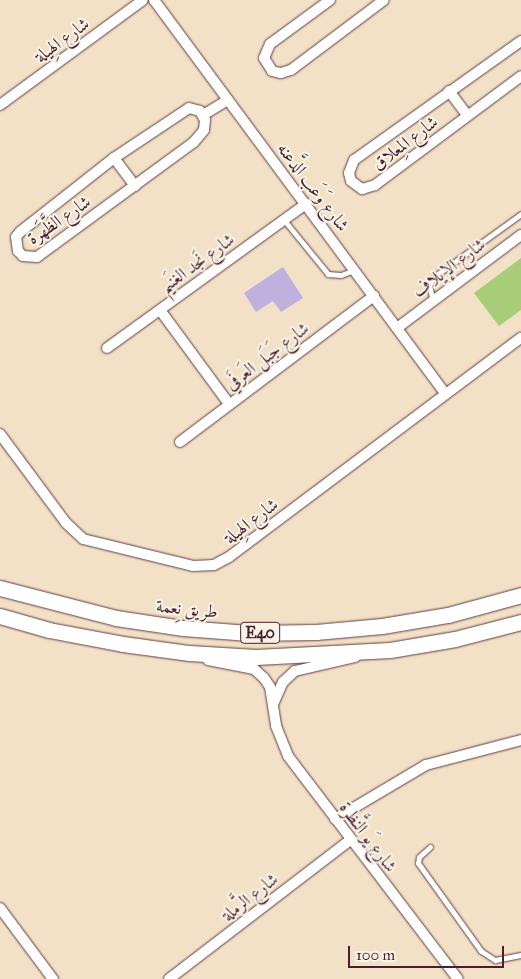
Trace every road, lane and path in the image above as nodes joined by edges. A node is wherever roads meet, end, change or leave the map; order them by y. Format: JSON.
{"nodes":[{"id":1,"x":143,"y":0,"type":"edge"},
{"id":2,"x":154,"y":0,"type":"edge"},
{"id":3,"x":330,"y":0,"type":"edge"},
{"id":4,"x":384,"y":0,"type":"edge"},
{"id":5,"x":521,"y":40,"type":"edge"},
{"id":6,"x":521,"y":76,"type":"edge"},
{"id":7,"x":449,"y":91,"type":"junction"},
{"id":8,"x":228,"y":100,"type":"junction"},
{"id":9,"x":0,"y":105,"type":"edge"},
{"id":10,"x":203,"y":115,"type":"junction"},
{"id":11,"x":468,"y":116,"type":"junction"},
{"id":12,"x":114,"y":158,"type":"junction"},
{"id":13,"x":135,"y":186,"type":"junction"},
{"id":14,"x":306,"y":204,"type":"junction"},
{"id":15,"x":521,"y":214,"type":"edge"},
{"id":16,"x":284,"y":220,"type":"junction"},
{"id":17,"x":521,"y":235,"type":"edge"},
{"id":18,"x":355,"y":270,"type":"junction"},
{"id":19,"x":374,"y":296,"type":"junction"},
{"id":20,"x":434,"y":300,"type":"junction"},
{"id":21,"x":160,"y":310,"type":"junction"},
{"id":22,"x":397,"y":328,"type":"junction"},
{"id":23,"x":521,"y":338,"type":"edge"},
{"id":24,"x":107,"y":348,"type":"dead end"},
{"id":25,"x":446,"y":394,"type":"junction"},
{"id":26,"x":229,"y":404,"type":"junction"},
{"id":27,"x":0,"y":434,"type":"edge"},
{"id":28,"x":180,"y":442,"type":"dead end"},
{"id":29,"x":0,"y":588,"type":"edge"},
{"id":30,"x":521,"y":595,"type":"edge"},
{"id":31,"x":0,"y":616,"type":"edge"},
{"id":32,"x":521,"y":622,"type":"edge"},
{"id":33,"x":156,"y":650,"type":"junction"},
{"id":34,"x":390,"y":650,"type":"junction"},
{"id":35,"x":274,"y":703,"type":"junction"},
{"id":36,"x":521,"y":740,"type":"edge"},
{"id":37,"x":335,"y":819,"type":"junction"},
{"id":38,"x":350,"y":840,"type":"junction"},
{"id":39,"x":430,"y":847,"type":"dead end"},
{"id":40,"x":0,"y":908,"type":"edge"},
{"id":41,"x":521,"y":955,"type":"edge"},
{"id":42,"x":53,"y":979,"type":"edge"},
{"id":43,"x":170,"y":979,"type":"edge"},
{"id":44,"x":458,"y":979,"type":"edge"}],
"edges":[{"from":1,"to":9,"type":"street","name":"شارع الهِيلة"},
{"from":2,"to":8,"type":"street","name":"شارع وَعَب الدَّعنه"},
{"from":3,"to":4,"type":"street"},
{"from":5,"to":7,"type":"street","name":"شارع المِعلاق"},
{"from":6,"to":11,"type":"street","name":"شارع المِعلاق"},
{"from":7,"to":11,"type":"street"},
{"from":7,"to":11,"type":"street","name":"شارع المِعلاق"},
{"from":8,"to":10,"type":"street"},
{"from":8,"to":14,"type":"street","name":"شارع وَعَب الدَّعنه"},
{"from":10,"to":12,"type":"street","name":"شارع الظَّهَرة"},
{"from":10,"to":13,"type":"street","name":"شارع الظَّهَرة"},
{"from":12,"to":13,"type":"street"},
{"from":12,"to":13,"type":"street","name":"شارع الظَّهَرة"},
{"from":14,"to":16,"type":"street","name":"شارع نَجد الغنَيم"},
{"from":14,"to":18,"type":"street","name":"شارع وَعَب الدَّعنه"},
{"from":15,"to":20,"type":"lane"},
{"from":16,"to":18,"type":"lane"},
{"from":16,"to":21,"type":"street","name":"شارع نَجد الغنَيم"},
{"from":17,"to":20,"type":"street","name":"شارع الإيلاف"},
{"from":18,"to":19,"type":"street","name":"شارع وَعَب الدَّعنه"},
{"from":19,"to":22,"type":"street","name":"شارع وَعَب الدَّعنه"},
{"from":19,"to":26,"type":"street","name":"شارع جَبَل العَرفَي"},
{"from":20,"to":22,"type":"street","name":"شارع الإيلاف"},
{"from":21,"to":24,"type":"street","name":"شارع نَجد الغنَيم"},
{"from":21,"to":26,"type":"street"},
{"from":22,"to":25,"type":"street","name":"شارع وَعَب الدَّعنه"},
{"from":23,"to":25,"type":"street","name":"شارع الهِيلة"},
{"from":25,"to":27,"type":"street","name":"شارع الهِيلة"},
{"from":26,"to":28,"type":"street","name":"شارع جَبَل العَرفَي"},
{"from":29,"to":30,"type":"main road","name":"طريق نِعمة","number":"E40"},
{"from":31,"to":33,"type":"main road","number":"E40"},
{"from":32,"to":34,"type":"main road","number":"E40"},
{"from":33,"to":34,"type":"main road","number":"E40"},
{"from":33,"to":35,"type":"street","name":"شارع يَو النَّظرة"},
{"from":34,"to":35,"type":"street","name":"شارع يَو النَّظرة"},
{"from":35,"to":37,"type":"street","name":"شارع يَو النَّظرة"},
{"from":36,"to":37,"type":"street"},
{"from":37,"to":38,"type":"street","name":"شارع يَو النَّظرة"},
{"from":38,"to":43,"type":"street","name":"شارع الرَّملة"},
{"from":38,"to":44,"type":"street","name":"شارع يَو النَّظرة"},
{"from":39,"to":41,"type":"lane"},
{"from":40,"to":42,"type":"street"}]}
